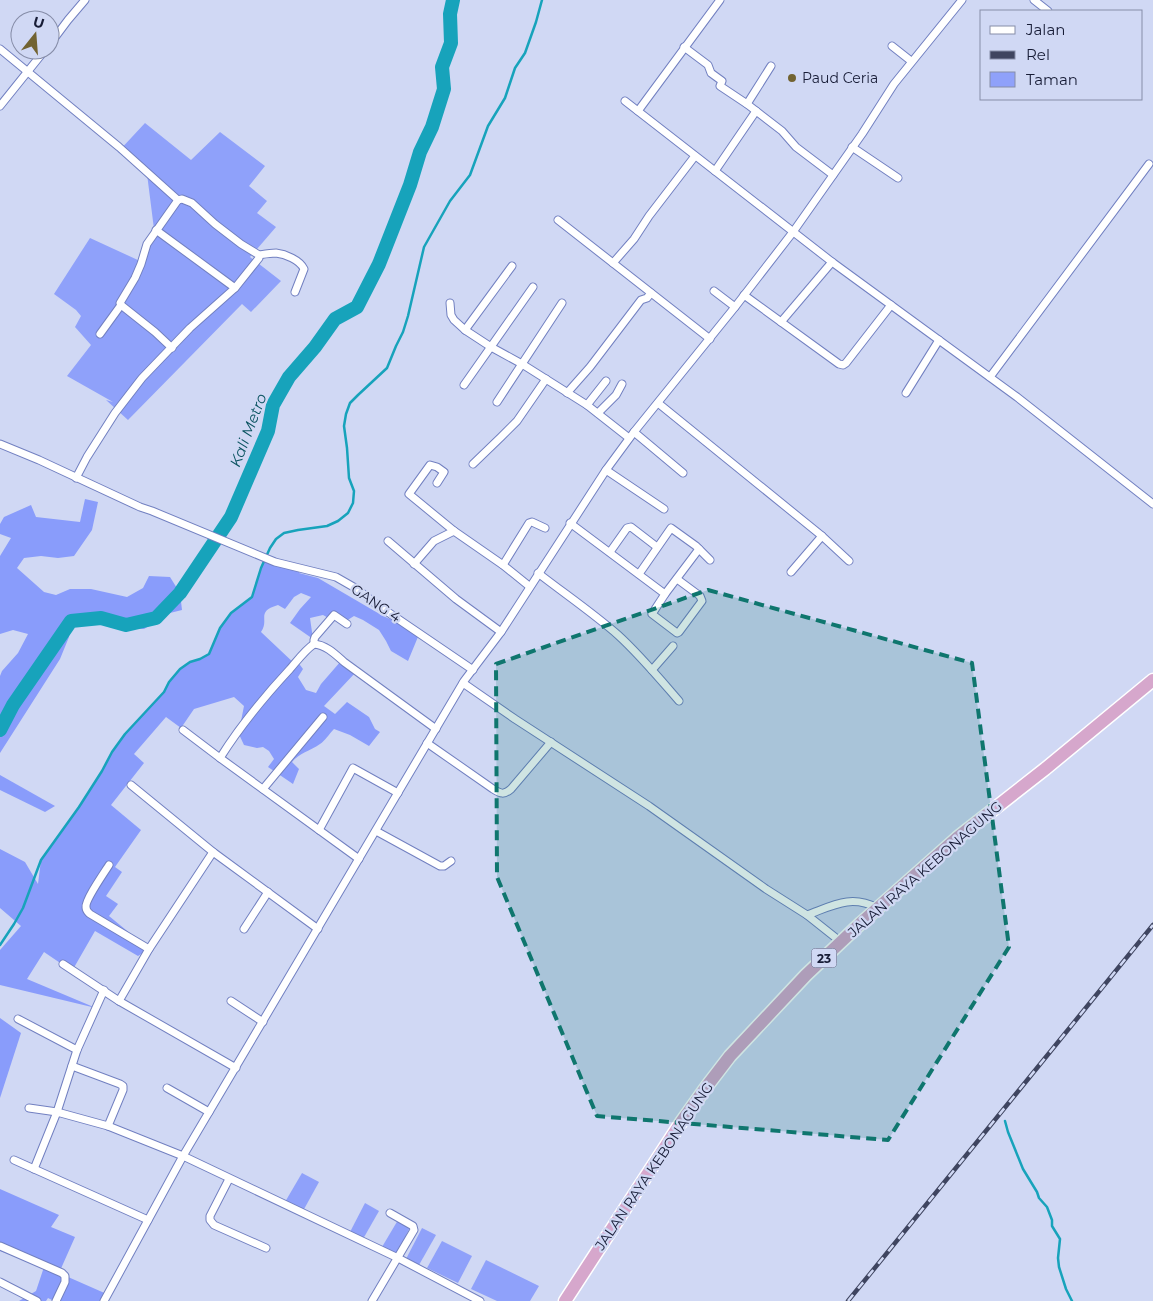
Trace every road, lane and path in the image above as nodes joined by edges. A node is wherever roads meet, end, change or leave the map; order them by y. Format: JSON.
{"nodes":[{"id":1,"x":85,"y":0,"type":"edge"},
{"id":2,"x":720,"y":0,"type":"edge"},
{"id":3,"x":962,"y":0,"type":"edge"},
{"id":4,"x":1034,"y":0,"type":"edge"},
{"id":5,"x":1047,"y":10,"type":"edge"},
{"id":6,"x":60,"y":31,"type":"edge"},
{"id":7,"x":892,"y":46,"type":"dead end"},
{"id":8,"x":684,"y":48,"type":"junction"},
{"id":9,"x":0,"y":49,"type":"edge"},
{"id":10,"x":37,"y":60,"type":"edge"},
{"id":11,"x":911,"y":61,"type":"junction"},
{"id":12,"x":771,"y":66,"type":"dead end"},
{"id":13,"x":28,"y":71,"type":"junction"},
{"id":14,"x":625,"y":101,"type":"dead end"},
{"id":15,"x":747,"y":104,"type":"junction"},
{"id":16,"x":0,"y":106,"type":"edge"},
{"id":17,"x":638,"y":111,"type":"junction"},
{"id":18,"x":756,"y":111,"type":"junction"},
{"id":19,"x":852,"y":146,"type":"junction"},
{"id":20,"x":695,"y":156,"type":"junction"},
{"id":21,"x":1149,"y":164,"type":"dead end"},
{"id":22,"x":715,"y":171,"type":"junction"},
{"id":23,"x":833,"y":175,"type":"junction"},
{"id":24,"x":898,"y":178,"type":"dead end"},
{"id":25,"x":178,"y":200,"type":"junction"},
{"id":26,"x":558,"y":220,"type":"dead end"},
{"id":27,"x":156,"y":230,"type":"junction"},
{"id":28,"x":793,"y":232,"type":"junction"},
{"id":29,"x":259,"y":255,"type":"junction"},
{"id":30,"x":832,"y":262,"type":"junction"},
{"id":31,"x":613,"y":263,"type":"junction"},
{"id":32,"x":512,"y":266,"type":"dead end"},
{"id":33,"x":533,"y":287,"type":"dead end"},
{"id":34,"x":235,"y":288,"type":"junction"},
{"id":35,"x":714,"y":291,"type":"dead end"},
{"id":36,"x":296,"y":292,"type":"dead end"},
{"id":37,"x":651,"y":293,"type":"junction"},
{"id":38,"x":744,"y":295,"type":"junction"},
{"id":39,"x":562,"y":302,"type":"dead end"},
{"id":40,"x":450,"y":303,"type":"dead end"},
{"id":41,"x":121,"y":305,"type":"junction"},
{"id":42,"x":891,"y":305,"type":"junction"},
{"id":43,"x":735,"y":307,"type":"junction"},
{"id":44,"x":781,"y":322,"type":"junction"},
{"id":45,"x":465,"y":330,"type":"junction"},
{"id":46,"x":100,"y":334,"type":"dead end"},
{"id":47,"x":710,"y":339,"type":"junction"},
{"id":48,"x":939,"y":340,"type":"junction"},
{"id":49,"x":492,"y":347,"type":"junction"},
{"id":50,"x":172,"y":348,"type":"junction"},
{"id":51,"x":522,"y":364,"type":"junction"},
{"id":52,"x":990,"y":377,"type":"junction"},
{"id":53,"x":546,"y":379,"type":"junction"},
{"id":54,"x":606,"y":382,"type":"dead end"},
{"id":55,"x":622,"y":384,"type":"dead end"},
{"id":56,"x":464,"y":385,"type":"dead end"},
{"id":57,"x":567,"y":393,"type":"junction"},
{"id":58,"x":906,"y":393,"type":"dead end"},
{"id":59,"x":497,"y":402,"type":"dead end"},
{"id":60,"x":658,"y":403,"type":"junction"},
{"id":61,"x":587,"y":405,"type":"junction"},
{"id":62,"x":598,"y":413,"type":"junction"},
{"id":63,"x":632,"y":435,"type":"junction"},
{"id":64,"x":0,"y":444,"type":"edge"},
{"id":65,"x":473,"y":464,"type":"dead end"},
{"id":66,"x":606,"y":470,"type":"junction"},
{"id":67,"x":683,"y":474,"type":"dead end"},
{"id":68,"x":76,"y":478,"type":"junction"},
{"id":69,"x":437,"y":483,"type":"dead end"},
{"id":70,"x":1153,"y":504,"type":"edge"},
{"id":71,"x":664,"y":509,"type":"dead end"},
{"id":72,"x":570,"y":523,"type":"junction"},
{"id":73,"x":544,"y":528,"type":"dead end"},
{"id":74,"x":454,"y":531,"type":"junction"},
{"id":75,"x":822,"y":536,"type":"junction"},
{"id":76,"x":388,"y":541,"type":"dead end"},
{"id":77,"x":657,"y":547,"type":"junction"},
{"id":78,"x":699,"y":550,"type":"junction"},
{"id":79,"x":610,"y":552,"type":"junction"},
{"id":80,"x":710,"y":560,"type":"dead end"},
{"id":81,"x":849,"y":561,"type":"dead end"},
{"id":82,"x":414,"y":564,"type":"junction"},
{"id":83,"x":503,"y":565,"type":"junction"},
{"id":84,"x":791,"y":572,"type":"dead end"},
{"id":85,"x":538,"y":573,"type":"junction"},
{"id":86,"x":639,"y":574,"type":"junction"},
{"id":87,"x":677,"y":579,"type":"junction"},
{"id":88,"x":529,"y":586,"type":"junction"},
{"id":89,"x":665,"y":594,"type":"junction"},
{"id":90,"x":347,"y":624,"type":"dead end"},
{"id":91,"x":501,"y":632,"type":"junction"},
{"id":92,"x":314,"y":644,"type":"junction"},
{"id":93,"x":673,"y":646,"type":"dead end"},
{"id":94,"x":652,"y":670,"type":"junction"},
{"id":95,"x":472,"y":671,"type":"junction"},
{"id":96,"x":464,"y":682,"type":"junction"},
{"id":97,"x":1151,"y":684,"type":"edge"},
{"id":98,"x":679,"y":700,"type":"dead end"},
{"id":99,"x":323,"y":717,"type":"dead end"},
{"id":100,"x":436,"y":729,"type":"junction"},
{"id":101,"x":183,"y":730,"type":"dead end"},
{"id":102,"x":551,"y":742,"type":"junction"},
{"id":103,"x":427,"y":743,"type":"junction"},
{"id":104,"x":220,"y":758,"type":"junction"},
{"id":105,"x":131,"y":785,"type":"dead end"},
{"id":106,"x":263,"y":790,"type":"junction"},
{"id":107,"x":398,"y":793,"type":"junction"},
{"id":108,"x":319,"y":830,"type":"junction"},
{"id":109,"x":376,"y":831,"type":"junction"},
{"id":110,"x":213,"y":852,"type":"junction"},
{"id":111,"x":359,"y":859,"type":"junction"},
{"id":112,"x":452,"y":861,"type":"dead end"},
{"id":113,"x":109,"y":865,"type":"dead end"},
{"id":114,"x":268,"y":892,"type":"junction"},
{"id":115,"x":877,"y":908,"type":"junction"},
{"id":116,"x":807,"y":915,"type":"junction"},
{"id":117,"x":244,"y":929,"type":"dead end"},
{"id":118,"x":318,"y":929,"type":"junction"},
{"id":119,"x":840,"y":942,"type":"junction"},
{"id":120,"x":149,"y":949,"type":"junction"},
{"id":121,"x":63,"y":964,"type":"dead end"},
{"id":122,"x":104,"y":990,"type":"junction"},
{"id":123,"x":119,"y":1001,"type":"junction"},
{"id":124,"x":231,"y":1001,"type":"dead end"},
{"id":125,"x":18,"y":1019,"type":"dead end"},
{"id":126,"x":262,"y":1022,"type":"junction"},
{"id":127,"x":77,"y":1050,"type":"junction"},
{"id":128,"x":72,"y":1066,"type":"junction"},
{"id":129,"x":236,"y":1068,"type":"junction"},
{"id":130,"x":167,"y":1088,"type":"dead end"},
{"id":131,"x":28,"y":1108,"type":"dead end"},
{"id":132,"x":58,"y":1112,"type":"junction"},
{"id":133,"x":209,"y":1112,"type":"junction"},
{"id":134,"x":108,"y":1126,"type":"junction"},
{"id":135,"x":183,"y":1156,"type":"junction"},
{"id":136,"x":14,"y":1160,"type":"dead end"},
{"id":137,"x":34,"y":1169,"type":"junction"},
{"id":138,"x":229,"y":1178,"type":"junction"},
{"id":139,"x":390,"y":1213,"type":"dead end"},
{"id":140,"x":148,"y":1220,"type":"junction"},
{"id":141,"x":0,"y":1246,"type":"edge"},
{"id":142,"x":266,"y":1248,"type":"dead end"},
{"id":143,"x":398,"y":1258,"type":"junction"},
{"id":144,"x":0,"y":1282,"type":"edge"},
{"id":145,"x":37,"y":1301,"type":"edge"},
{"id":146,"x":56,"y":1301,"type":"edge"},
{"id":147,"x":104,"y":1301,"type":"edge"},
{"id":148,"x":372,"y":1301,"type":"edge"},
{"id":149,"x":480,"y":1301,"type":"edge"},
{"id":150,"x":565,"y":1301,"type":"edge"}],
"edges":[{"from":1,"to":6,"type":"street"},
{"from":2,"to":8,"type":"street"},
{"from":3,"to":11,"type":"street"},
{"from":4,"to":5,"type":"street"},
{"from":7,"to":11,"type":"street"},
{"from":8,"to":15,"type":"street"},
{"from":8,"to":17,"type":"street"},
{"from":9,"to":13,"type":"street"},
{"from":10,"to":13,"type":"street"},
{"from":11,"to":19,"type":"street"},
{"from":12,"to":15,"type":"street"},
{"from":13,"to":16,"type":"street"},
{"from":13,"to":25,"type":"street"},
{"from":14,"to":17,"type":"street"},
{"from":15,"to":18,"type":"street"},
{"from":17,"to":20,"type":"street"},
{"from":18,"to":22,"type":"street"},
{"from":18,"to":23,"type":"street"},
{"from":19,"to":23,"type":"street"},
{"from":19,"to":24,"type":"street"},
{"from":20,"to":22,"type":"street"},
{"from":20,"to":31,"type":"street"},
{"from":21,"to":52,"type":"street"},
{"from":22,"to":28,"type":"street"},
{"from":23,"to":28,"type":"street"},
{"from":25,"to":27,"type":"street"},
{"from":25,"to":29,"type":"street"},
{"from":26,"to":31,"type":"street"},
{"from":27,"to":34,"type":"street"},
{"from":27,"to":41,"type":"street"},
{"from":28,"to":30,"type":"street"},
{"from":28,"to":38,"type":"street"},
{"from":29,"to":34,"type":"street"},
{"from":29,"to":36,"type":"street"},
{"from":30,"to":42,"type":"street"},
{"from":30,"to":44,"type":"street"},
{"from":31,"to":37,"type":"street"},
{"from":32,"to":45,"type":"street"},
{"from":33,"to":49,"type":"street"},
{"from":34,"to":50,"type":"street"},
{"from":35,"to":43,"type":"street"},
{"from":37,"to":47,"type":"street"},
{"from":37,"to":57,"type":"street"},
{"from":38,"to":43,"type":"street"},
{"from":38,"to":44,"type":"street"},
{"from":39,"to":51,"type":"street"},
{"from":40,"to":45,"type":"street"},
{"from":41,"to":46,"type":"street"},
{"from":41,"to":50,"type":"street"},
{"from":42,"to":44,"type":"street"},
{"from":42,"to":48,"type":"street"},
{"from":43,"to":47,"type":"street"},
{"from":45,"to":49,"type":"street"},
{"from":47,"to":60,"type":"street"},
{"from":48,"to":52,"type":"street"},
{"from":48,"to":58,"type":"street"},
{"from":49,"to":51,"type":"street"},
{"from":49,"to":56,"type":"street"},
{"from":50,"to":68,"type":"street"},
{"from":51,"to":53,"type":"street"},
{"from":51,"to":59,"type":"street"},
{"from":52,"to":70,"type":"street"},
{"from":53,"to":57,"type":"street"},
{"from":53,"to":65,"type":"street"},
{"from":54,"to":61,"type":"street"},
{"from":55,"to":62,"type":"street"},
{"from":57,"to":61,"type":"street"},
{"from":60,"to":63,"type":"street"},
{"from":60,"to":75,"type":"street"},
{"from":61,"to":62,"type":"street"},
{"from":62,"to":63,"type":"street"},
{"from":63,"to":66,"type":"street"},
{"from":63,"to":67,"type":"street"},
{"from":64,"to":68,"type":"street","name":"GANG 4"},
{"from":66,"to":71,"type":"street"},
{"from":66,"to":72,"type":"street"},
{"from":68,"to":95,"type":"street","name":"GANG 4"},
{"from":69,"to":74,"type":"street"},
{"from":72,"to":79,"type":"street"},
{"from":72,"to":85,"type":"street"},
{"from":73,"to":83,"type":"street"},
{"from":74,"to":82,"type":"street"},
{"from":74,"to":83,"type":"street"},
{"from":75,"to":81,"type":"street"},
{"from":75,"to":84,"type":"street"},
{"from":76,"to":82,"type":"street"},
{"from":77,"to":78,"type":"street"},
{"from":77,"to":79,"type":"street"},
{"from":77,"to":86,"type":"street"},
{"from":78,"to":80,"type":"street"},
{"from":78,"to":87,"type":"street"},
{"from":79,"to":86,"type":"street"},
{"from":82,"to":91,"type":"street"},
{"from":83,"to":88,"type":"street"},
{"from":85,"to":88,"type":"street"},
{"from":85,"to":94,"type":"street"},
{"from":86,"to":89,"type":"street"},
{"from":87,"to":89,"type":"street"},
{"from":87,"to":89,"type":"street"},
{"from":88,"to":91,"type":"street"},
{"from":90,"to":92,"type":"street"},
{"from":91,"to":95,"type":"street"},
{"from":92,"to":100,"type":"street"},
{"from":92,"to":104,"type":"street"},
{"from":93,"to":94,"type":"street"},
{"from":94,"to":98,"type":"street"},
{"from":95,"to":96,"type":"street"},
{"from":96,"to":100,"type":"street"},
{"from":96,"to":102,"type":"street"},
{"from":97,"to":115,"type":"highway","name":"JALAN RAYA KEBONAGUNG","number":"23"},
{"from":99,"to":106,"type":"street"},
{"from":100,"to":103,"type":"street"},
{"from":101,"to":104,"type":"street"},
{"from":102,"to":103,"type":"street"},
{"from":102,"to":116,"type":"street"},
{"from":103,"to":107,"type":"street"},
{"from":104,"to":106,"type":"street"},
{"from":105,"to":110,"type":"street"},
{"from":106,"to":108,"type":"street"},
{"from":107,"to":108,"type":"street"},
{"from":107,"to":109,"type":"street"},
{"from":108,"to":111,"type":"street"},
{"from":109,"to":111,"type":"street"},
{"from":109,"to":112,"type":"street"},
{"from":110,"to":114,"type":"street"},
{"from":110,"to":120,"type":"street"},
{"from":111,"to":118,"type":"street"},
{"from":113,"to":120,"type":"street"},
{"from":114,"to":117,"type":"street"},
{"from":114,"to":118,"type":"street"},
{"from":115,"to":116,"type":"street"},
{"from":115,"to":119,"type":"highway","name":"JALAN RAYA KEBONAGUNG","number":"23"},
{"from":116,"to":119,"type":"street"},
{"from":118,"to":126,"type":"street"},
{"from":119,"to":150,"type":"highway","name":"JALAN RAYA KEBONAGUNG","number":"23"},
{"from":120,"to":123,"type":"street"},
{"from":121,"to":122,"type":"street"},
{"from":122,"to":123,"type":"street"},
{"from":122,"to":127,"type":"street"},
{"from":123,"to":129,"type":"street"},
{"from":124,"to":126,"type":"street"},
{"from":125,"to":127,"type":"street"},
{"from":126,"to":129,"type":"street"},
{"from":127,"to":128,"type":"street"},
{"from":128,"to":132,"type":"street"},
{"from":128,"to":134,"type":"street"},
{"from":129,"to":133,"type":"street"},
{"from":130,"to":133,"type":"street"},
{"from":131,"to":132,"type":"street"},
{"from":132,"to":134,"type":"street"},
{"from":132,"to":137,"type":"street"},
{"from":133,"to":135,"type":"street"},
{"from":134,"to":135,"type":"street"},
{"from":135,"to":138,"type":"street"},
{"from":135,"to":140,"type":"street"},
{"from":136,"to":137,"type":"street"},
{"from":137,"to":140,"type":"street"},
{"from":138,"to":142,"type":"street"},
{"from":138,"to":143,"type":"street"},
{"from":139,"to":143,"type":"street"},
{"from":140,"to":147,"type":"street"},
{"from":141,"to":146,"type":"street"},
{"from":143,"to":148,"type":"street"},
{"from":143,"to":149,"type":"street"},
{"from":144,"to":145,"type":"street"}]}
